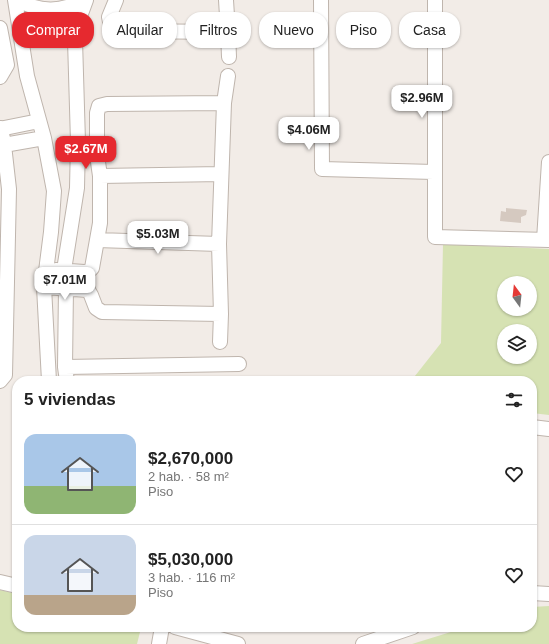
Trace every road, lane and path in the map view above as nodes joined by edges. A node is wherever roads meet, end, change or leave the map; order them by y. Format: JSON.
{"nodes":[{"id":1,"x":15,"y":0,"type":"edge"},
{"id":2,"x":19,"y":0,"type":"edge"},
{"id":3,"x":85,"y":0,"type":"edge"},
{"id":4,"x":116,"y":0,"type":"edge"},
{"id":5,"x":226,"y":0,"type":"edge"},
{"id":6,"x":321,"y":0,"type":"edge"},
{"id":7,"x":435,"y":0,"type":"edge"},
{"id":8,"x":227,"y":12,"type":"edge"},
{"id":9,"x":0,"y":28,"type":"edge"},
{"id":10,"x":185,"y":32,"type":"edge"},
{"id":11,"x":229,"y":48,"type":"edge"},
{"id":12,"x":229,"y":57,"type":"dead end"},
{"id":13,"x":228,"y":76,"type":"dead end"},
{"id":14,"x":0,"y":77,"type":"edge"},
{"id":15,"x":224,"y":103,"type":"junction"},
{"id":16,"x":39,"y":121,"type":"junction"},
{"id":17,"x":0,"y":129,"type":"edge"},
{"id":18,"x":44,"y":138,"type":"junction"},
{"id":19,"x":4,"y":145,"type":"junction"},
{"id":20,"x":549,"y":162,"type":"edge"},
{"id":21,"x":434,"y":172,"type":"junction"},
{"id":22,"x":221,"y":174,"type":"junction"},
{"id":23,"x":100,"y":176,"type":"junction"},
{"id":24,"x":97,"y":240,"type":"junction"},
{"id":25,"x":547,"y":240,"type":"edge"},
{"id":26,"x":219,"y":244,"type":"junction"},
{"id":27,"x":46,"y":270,"type":"junction"},
{"id":28,"x":64,"y":270,"type":"junction"},
{"id":29,"x":44,"y":287,"type":"junction"},
{"id":30,"x":66,"y":288,"type":"junction"},
{"id":31,"x":221,"y":314,"type":"junction"},
{"id":32,"x":220,"y":342,"type":"dead end"},
{"id":33,"x":239,"y":364,"type":"dead end"},
{"id":34,"x":65,"y":366,"type":"junction"},
{"id":35,"x":48,"y":376,"type":"edge"},
{"id":36,"x":66,"y":376,"type":"edge"},
{"id":37,"x":0,"y":381,"type":"edge"},
{"id":38,"x":537,"y":428,"type":"edge"},
{"id":39,"x":549,"y":429,"type":"edge"},
{"id":40,"x":0,"y":582,"type":"edge"},
{"id":41,"x":12,"y":585,"type":"edge"},
{"id":42,"x":537,"y":593,"type":"edge"},
{"id":43,"x":549,"y":594,"type":"edge"},
{"id":44,"x":161,"y":632,"type":"edge"},
{"id":45,"x":194,"y":632,"type":"edge"},
{"id":46,"x":404,"y":634,"type":"edge"},
{"id":47,"x":159,"y":644,"type":"edge"},
{"id":48,"x":238,"y":644,"type":"edge"},
{"id":49,"x":363,"y":644,"type":"edge"}],
"edges":[{"from":1,"to":16,"type":"street"},
{"from":2,"to":3,"type":"street"},
{"from":3,"to":28,"type":"street"},
{"from":4,"to":10,"type":"street"},
{"from":5,"to":8,"type":"street"},
{"from":6,"to":21,"type":"street"},
{"from":7,"to":21,"type":"street"},
{"from":9,"to":14,"type":"street"},
{"from":11,"to":12,"type":"street"},
{"from":13,"to":15,"type":"street"},
{"from":15,"to":22,"type":"street"},
{"from":15,"to":23,"type":"street"},
{"from":16,"to":17,"type":"street"},
{"from":16,"to":18,"type":"street"},
{"from":17,"to":19,"type":"street"},
{"from":18,"to":19,"type":"street"},
{"from":18,"to":27,"type":"street"},
{"from":19,"to":37,"type":"street"},
{"from":20,"to":25,"type":"street"},
{"from":21,"to":25,"type":"street"},
{"from":22,"to":23,"type":"street"},
{"from":22,"to":26,"type":"street"},
{"from":23,"to":24,"type":"street"},
{"from":24,"to":26,"type":"street"},
{"from":24,"to":28,"type":"street"},
{"from":26,"to":31,"type":"street"},
{"from":27,"to":28,"type":"street"},
{"from":27,"to":29,"type":"street"},
{"from":28,"to":30,"type":"street"},
{"from":29,"to":30,"type":"street"},
{"from":29,"to":35,"type":"street"},
{"from":30,"to":31,"type":"street"},
{"from":30,"to":34,"type":"street"},
{"from":31,"to":32,"type":"street"},
{"from":33,"to":34,"type":"street"},
{"from":34,"to":36,"type":"street"},
{"from":38,"to":39,"type":"street"},
{"from":40,"to":41,"type":"street"},
{"from":42,"to":43,"type":"street"},
{"from":44,"to":47,"type":"street"},
{"from":45,"to":48,"type":"street"},
{"from":46,"to":49,"type":"street"}]}
